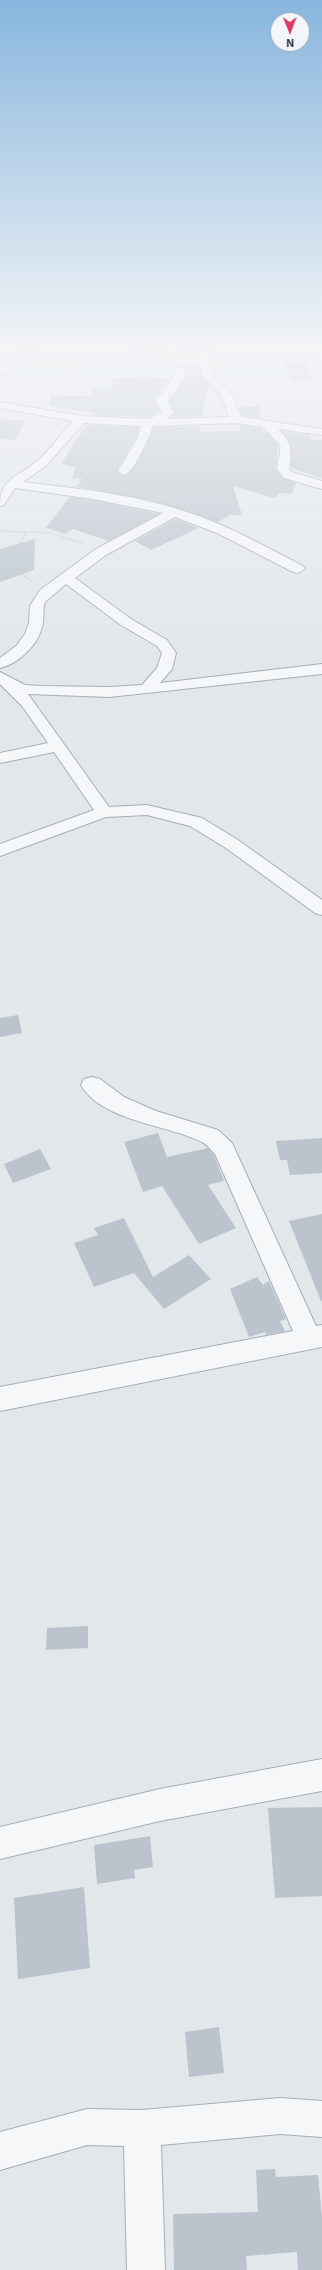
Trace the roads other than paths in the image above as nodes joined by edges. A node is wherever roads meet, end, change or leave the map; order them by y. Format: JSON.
{"nodes":[{"id":1,"x":48,"y":456,"type":"edge"},
{"id":2,"x":133,"y":456,"type":"edge"},
{"id":3,"x":286,"y":456,"type":"edge"},
{"id":4,"x":124,"y":471,"type":"dead end"},
{"id":5,"x":12,"y":484,"type":"junction"},
{"id":6,"x":322,"y":485,"type":"edge"},
{"id":7,"x":0,"y":502,"type":"edge"},
{"id":8,"x":174,"y":512,"type":"junction"},
{"id":9,"x":298,"y":569,"type":"dead end"},
{"id":10,"x":65,"y":577,"type":"junction"},
{"id":11,"x":0,"y":664,"type":"edge"},
{"id":12,"x":322,"y":669,"type":"edge"},
{"id":13,"x":4,"y":680,"type":"edge"},
{"id":14,"x":147,"y":690,"type":"junction"},
{"id":15,"x":58,"y":746,"type":"junction"},
{"id":16,"x":0,"y":758,"type":"edge"},
{"id":17,"x":104,"y":812,"type":"junction"},
{"id":18,"x":0,"y":850,"type":"edge"},
{"id":19,"x":322,"y":909,"type":"edge"},
{"id":20,"x":92,"y":1085,"type":"dead end"},
{"id":21,"x":316,"y":1337,"type":"edge"},
{"id":22,"x":0,"y":1399,"type":"edge"},
{"id":23,"x":322,"y":1775,"type":"edge"},
{"id":24,"x":0,"y":1843,"type":"edge"},
{"id":25,"x":322,"y":2119,"type":"edge"},
{"id":26,"x":142,"y":2128,"type":"junction"},
{"id":27,"x":0,"y":2151,"type":"edge"},
{"id":28,"x":146,"y":2270,"type":"edge"}],
"edges":[{"from":1,"to":5,"type":"street"},
{"from":2,"to":4,"type":"street"},
{"from":3,"to":6,"type":"street"},
{"from":5,"to":7,"type":"street"},
{"from":5,"to":8,"type":"street"},
{"from":8,"to":9,"type":"street"},
{"from":8,"to":10,"type":"street"},
{"from":10,"to":11,"type":"street"},
{"from":10,"to":14,"type":"street"},
{"from":12,"to":14,"type":"street"},
{"from":13,"to":14,"type":"street"},
{"from":13,"to":15,"type":"street"},
{"from":15,"to":16,"type":"street"},
{"from":15,"to":17,"type":"street"},
{"from":17,"to":18,"type":"street"},
{"from":17,"to":19,"type":"street"},
{"from":20,"to":21,"type":"street"},
{"from":21,"to":22,"type":"street"},
{"from":23,"to":24,"type":"street"},
{"from":25,"to":26,"type":"street"},
{"from":26,"to":27,"type":"street"},
{"from":26,"to":28,"type":"street"}]}
